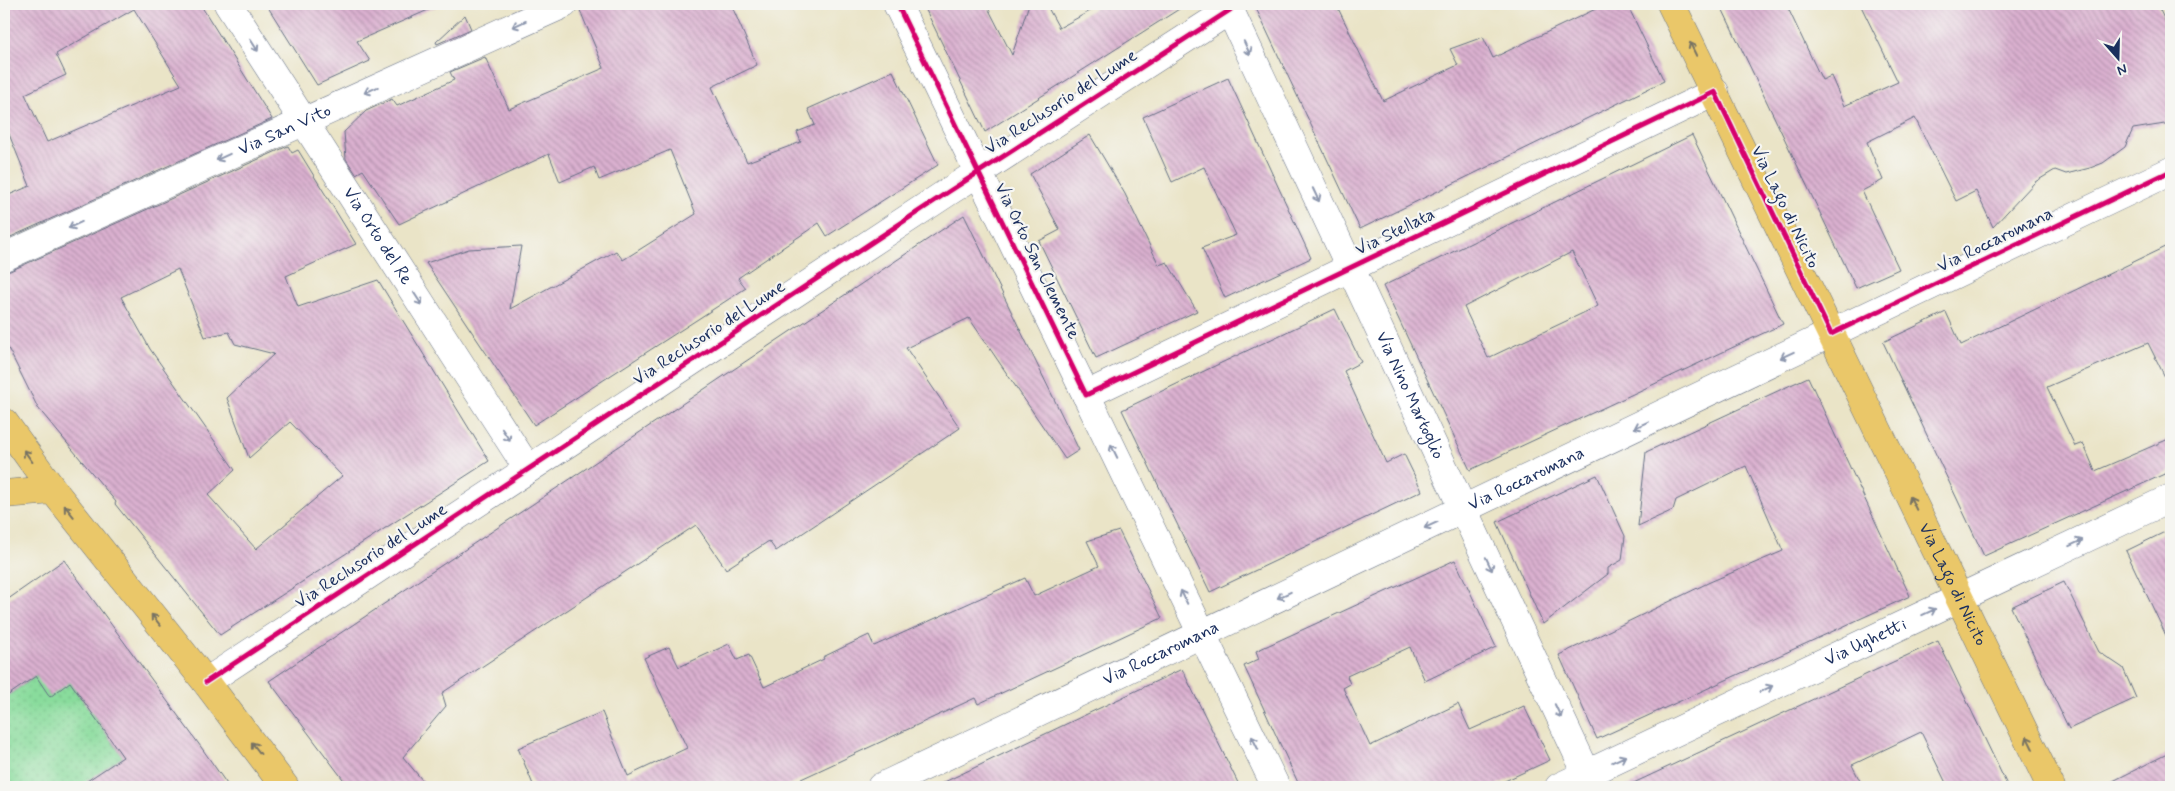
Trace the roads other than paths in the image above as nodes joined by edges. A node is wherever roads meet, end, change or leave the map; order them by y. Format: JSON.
{"nodes":[{"id":1,"x":228,"y":4,"type":"edge"},
{"id":2,"x":564,"y":4,"type":"edge"},
{"id":3,"x":897,"y":4,"type":"edge"},
{"id":4,"x":1671,"y":4,"type":"edge"},
{"id":5,"x":1228,"y":7,"type":"edge"},
{"id":6,"x":1715,"y":92,"type":"junction"},
{"id":7,"x":303,"y":121,"type":"junction"},
{"id":8,"x":2171,"y":171,"type":"edge"},
{"id":9,"x":978,"y":172,"type":"junction"},
{"id":10,"x":4,"y":257,"type":"edge"},
{"id":11,"x":1350,"y":268,"type":"junction"},
{"id":12,"x":1831,"y":334,"type":"junction"},
{"id":13,"x":1086,"y":395,"type":"junction"},
{"id":14,"x":4,"y":422,"type":"edge"},
{"id":15,"x":528,"y":469,"type":"junction"},
{"id":16,"x":53,"y":490,"type":"junction"},
{"id":17,"x":4,"y":494,"type":"edge"},
{"id":18,"x":2171,"y":498,"type":"edge"},
{"id":19,"x":1463,"y":510,"type":"junction"},
{"id":20,"x":1959,"y":598,"type":"junction"},
{"id":21,"x":1202,"y":634,"type":"junction"},
{"id":22,"x":206,"y":682,"type":"junction"},
{"id":23,"x":927,"y":778,"type":"edge"},
{"id":24,"x":1590,"y":781,"type":"edge"},
{"id":25,"x":285,"y":787,"type":"edge"},
{"id":26,"x":881,"y":787,"type":"edge"},
{"id":27,"x":1276,"y":787,"type":"edge"},
{"id":28,"x":1559,"y":787,"type":"edge"},
{"id":29,"x":2051,"y":787,"type":"edge"}],
"edges":[{"from":1,"to":7,"type":"street","name":"Via Orto del Re","one_way":true},
{"from":2,"to":7,"type":"street","name":"Via San Vito","one_way":true},
{"from":3,"to":9,"type":"street","name":"Via Orto San Clemente"},
{"from":6,"to":4,"type":"main road","name":"Via Lago di Nicito","one_way":true},
{"from":5,"to":9,"type":"street","name":"Via Reclusorio del Lume"},
{"from":5,"to":11,"type":"street","name":"Via Nino Martoglio","one_way":true},
{"from":6,"to":11,"type":"street","name":"Via Stellata"},
{"from":6,"to":12,"type":"main road","name":"Via Lago di Nicito"},
{"from":7,"to":10,"type":"street","name":"Via San Vito","one_way":true},
{"from":7,"to":15,"type":"street","name":"Via Orto del Re","one_way":true},
{"from":8,"to":12,"type":"street","name":"Via Roccaromana"},
{"from":9,"to":13,"type":"street","name":"Via Orto San Clemente"},
{"from":9,"to":15,"type":"street","name":"Via Reclusorio del Lume"},
{"from":11,"to":13,"type":"street","name":"Via Stellata"},
{"from":11,"to":19,"type":"street","name":"Via Nino Martoglio"},
{"from":12,"to":19,"type":"street","name":"Via Roccaromana","one_way":true},
{"from":20,"to":12,"type":"main road","name":"Via Lago di Nicito","one_way":true},
{"from":21,"to":13,"type":"street","name":"Via Orto San Clemente","one_way":true},
{"from":16,"to":14,"type":"main road","one_way":true},
{"from":15,"to":22,"type":"street","name":"Via Reclusorio del Lume"},
{"from":16,"to":17,"type":"main road"},
{"from":22,"to":16,"type":"main road","one_way":true},
{"from":20,"to":18,"type":"street","name":"Via Ughetti","one_way":true},
{"from":19,"to":21,"type":"street","name":"Via Roccaromana","one_way":true},
{"from":19,"to":24,"type":"street","name":"Via Nino Martoglio","one_way":true},
{"from":24,"to":20,"type":"street","name":"Via Ughetti","one_way":true},
{"from":29,"to":20,"type":"main road","name":"Via Lago di Nicito","one_way":true},
{"from":21,"to":23,"type":"street","name":"Via Roccaromana"},
{"from":27,"to":21,"type":"street","name":"Via Orto San Clemente","one_way":true},
{"from":25,"to":22,"type":"main road","one_way":true},
{"from":23,"to":26,"type":"street","name":"Via Roccaromana"},
{"from":24,"to":28,"type":"street","name":"Via Ughetti"}]}
